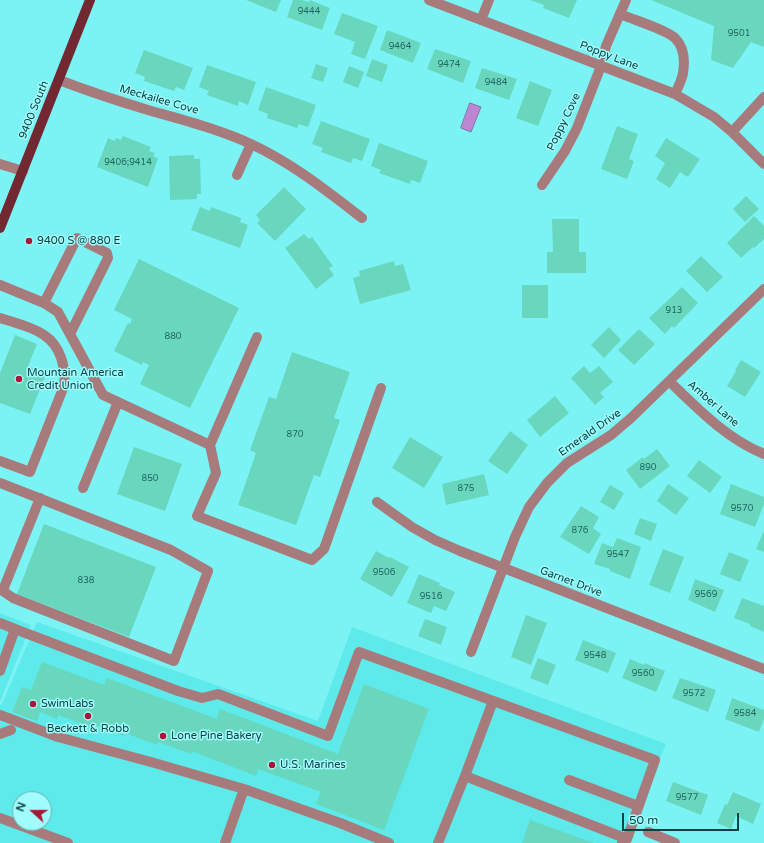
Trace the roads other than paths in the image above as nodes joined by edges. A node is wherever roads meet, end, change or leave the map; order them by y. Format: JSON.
{"nodes":[{"id":1,"x":90,"y":0,"type":"edge"},
{"id":2,"x":429,"y":0,"type":"edge"},
{"id":3,"x":489,"y":0,"type":"edge"},
{"id":4,"x":626,"y":0,"type":"edge"},
{"id":5,"x":620,"y":14,"type":"junction"},
{"id":6,"x":481,"y":20,"type":"junction"},
{"id":7,"x":601,"y":66,"type":"junction"},
{"id":8,"x":59,"y":80,"type":"junction"},
{"id":9,"x":675,"y":94,"type":"junction"},
{"id":10,"x":764,"y":97,"type":"edge"},
{"id":11,"x":732,"y":132,"type":"junction"},
{"id":12,"x":252,"y":144,"type":"junction"},
{"id":13,"x":0,"y":164,"type":"edge"},
{"id":14,"x":764,"y":164,"type":"edge"},
{"id":15,"x":23,"y":171,"type":"junction"},
{"id":16,"x":237,"y":175,"type":"dead end"},
{"id":17,"x":542,"y":185,"type":"dead end"},
{"id":18,"x":362,"y":218,"type":"dead end"},
{"id":19,"x":0,"y":228,"type":"edge"},
{"id":20,"x":0,"y":285,"type":"edge"},
{"id":21,"x":764,"y":289,"type":"edge"},
{"id":22,"x":44,"y":303,"type":"junction"},
{"id":23,"x":0,"y":318,"type":"edge"},
{"id":24,"x":70,"y":334,"type":"junction"},
{"id":25,"x":257,"y":337,"type":"dead end"},
{"id":26,"x":670,"y":382,"type":"junction"},
{"id":27,"x":381,"y":388,"type":"dead end"},
{"id":28,"x":118,"y":402,"type":"junction"},
{"id":29,"x":210,"y":445,"type":"junction"},
{"id":30,"x":764,"y":454,"type":"edge"},
{"id":31,"x":0,"y":460,"type":"edge"},
{"id":32,"x":0,"y":483,"type":"edge"},
{"id":33,"x":83,"y":488,"type":"dead end"},
{"id":34,"x":40,"y":498,"type":"junction"},
{"id":35,"x":377,"y":502,"type":"dead end"},
{"id":36,"x":504,"y":568,"type":"junction"},
{"id":37,"x":1,"y":590,"type":"edge"},
{"id":38,"x":0,"y":623,"type":"edge"},
{"id":39,"x":15,"y":629,"type":"junction"},
{"id":40,"x":471,"y":652,"type":"dead end"},
{"id":41,"x":764,"y":669,"type":"edge"},
{"id":42,"x":0,"y":671,"type":"edge"},
{"id":43,"x":493,"y":701,"type":"junction"},
{"id":44,"x":0,"y":715,"type":"edge"},
{"id":45,"x":11,"y":730,"type":"dead end"},
{"id":46,"x":0,"y":734,"type":"edge"},
{"id":47,"x":465,"y":776,"type":"junction"},
{"id":48,"x":569,"y":780,"type":"dead end"},
{"id":49,"x":244,"y":789,"type":"junction"},
{"id":50,"x":638,"y":806,"type":"junction"},
{"id":51,"x":0,"y":818,"type":"edge"},
{"id":52,"x":648,"y":832,"type":"dead end"},
{"id":53,"x":624,"y":841,"type":"edge"},
{"id":54,"x":68,"y":843,"type":"edge"},
{"id":55,"x":224,"y":843,"type":"edge"},
{"id":56,"x":389,"y":843,"type":"edge"},
{"id":57,"x":438,"y":843,"type":"edge"},
{"id":58,"x":675,"y":843,"type":"edge"}],
"edges":[{"from":1,"to":8,"type":"main road","name":"9400 South"},
{"from":2,"to":6,"type":"street","name":"Poppy Lane"},
{"from":3,"to":6,"type":"street"},
{"from":4,"to":5,"type":"street","name":"Poppy Cove"},
{"from":5,"to":7,"type":"street","name":"Poppy Cove"},
{"from":5,"to":9,"type":"street"},
{"from":6,"to":7,"type":"street","name":"Poppy Lane"},
{"from":7,"to":9,"type":"street","name":"Poppy Lane"},
{"from":7,"to":17,"type":"street","name":"Poppy Cove"},
{"from":8,"to":12,"type":"street","name":"Meckailee Cove"},
{"from":8,"to":15,"type":"main road","name":"9400 South"},
{"from":9,"to":11,"type":"street","name":"Poppy Lane"},
{"from":10,"to":11,"type":"street"},
{"from":11,"to":14,"type":"street","name":"Poppy Lane"},
{"from":12,"to":16,"type":"street"},
{"from":12,"to":18,"type":"street","name":"Meckailee Cove"},
{"from":13,"to":15,"type":"street"},
{"from":15,"to":19,"type":"main road","name":"9400 South"},
{"from":20,"to":22,"type":"street"},
{"from":21,"to":26,"type":"street","name":"Emerald Drive"},
{"from":22,"to":24,"type":"street"},
{"from":22,"to":24,"type":"street"},
{"from":23,"to":31,"type":"street"},
{"from":24,"to":28,"type":"street"},
{"from":25,"to":29,"type":"street"},
{"from":26,"to":30,"type":"street","name":"Amber Lane"},
{"from":26,"to":36,"type":"street","name":"Emerald Drive"},
{"from":27,"to":29,"type":"street"},
{"from":28,"to":29,"type":"street"},
{"from":28,"to":33,"type":"street"},
{"from":32,"to":34,"type":"street"},
{"from":34,"to":37,"type":"street"},
{"from":34,"to":37,"type":"street"},
{"from":35,"to":36,"type":"street","name":"Garnet Drive"},
{"from":36,"to":40,"type":"street","name":"Emerald Drive"},
{"from":36,"to":41,"type":"street","name":"Garnet Drive"},
{"from":38,"to":39,"type":"street"},
{"from":39,"to":42,"type":"street"},
{"from":39,"to":43,"type":"street"},
{"from":43,"to":47,"type":"street"},
{"from":43,"to":50,"type":"street"},
{"from":44,"to":49,"type":"street"},
{"from":45,"to":46,"type":"street"},
{"from":47,"to":53,"type":"street"},
{"from":47,"to":57,"type":"street"},
{"from":48,"to":50,"type":"street"},
{"from":49,"to":55,"type":"street"},
{"from":49,"to":56,"type":"street"},
{"from":50,"to":53,"type":"street"},
{"from":51,"to":54,"type":"street"},
{"from":52,"to":58,"type":"street"}]}
